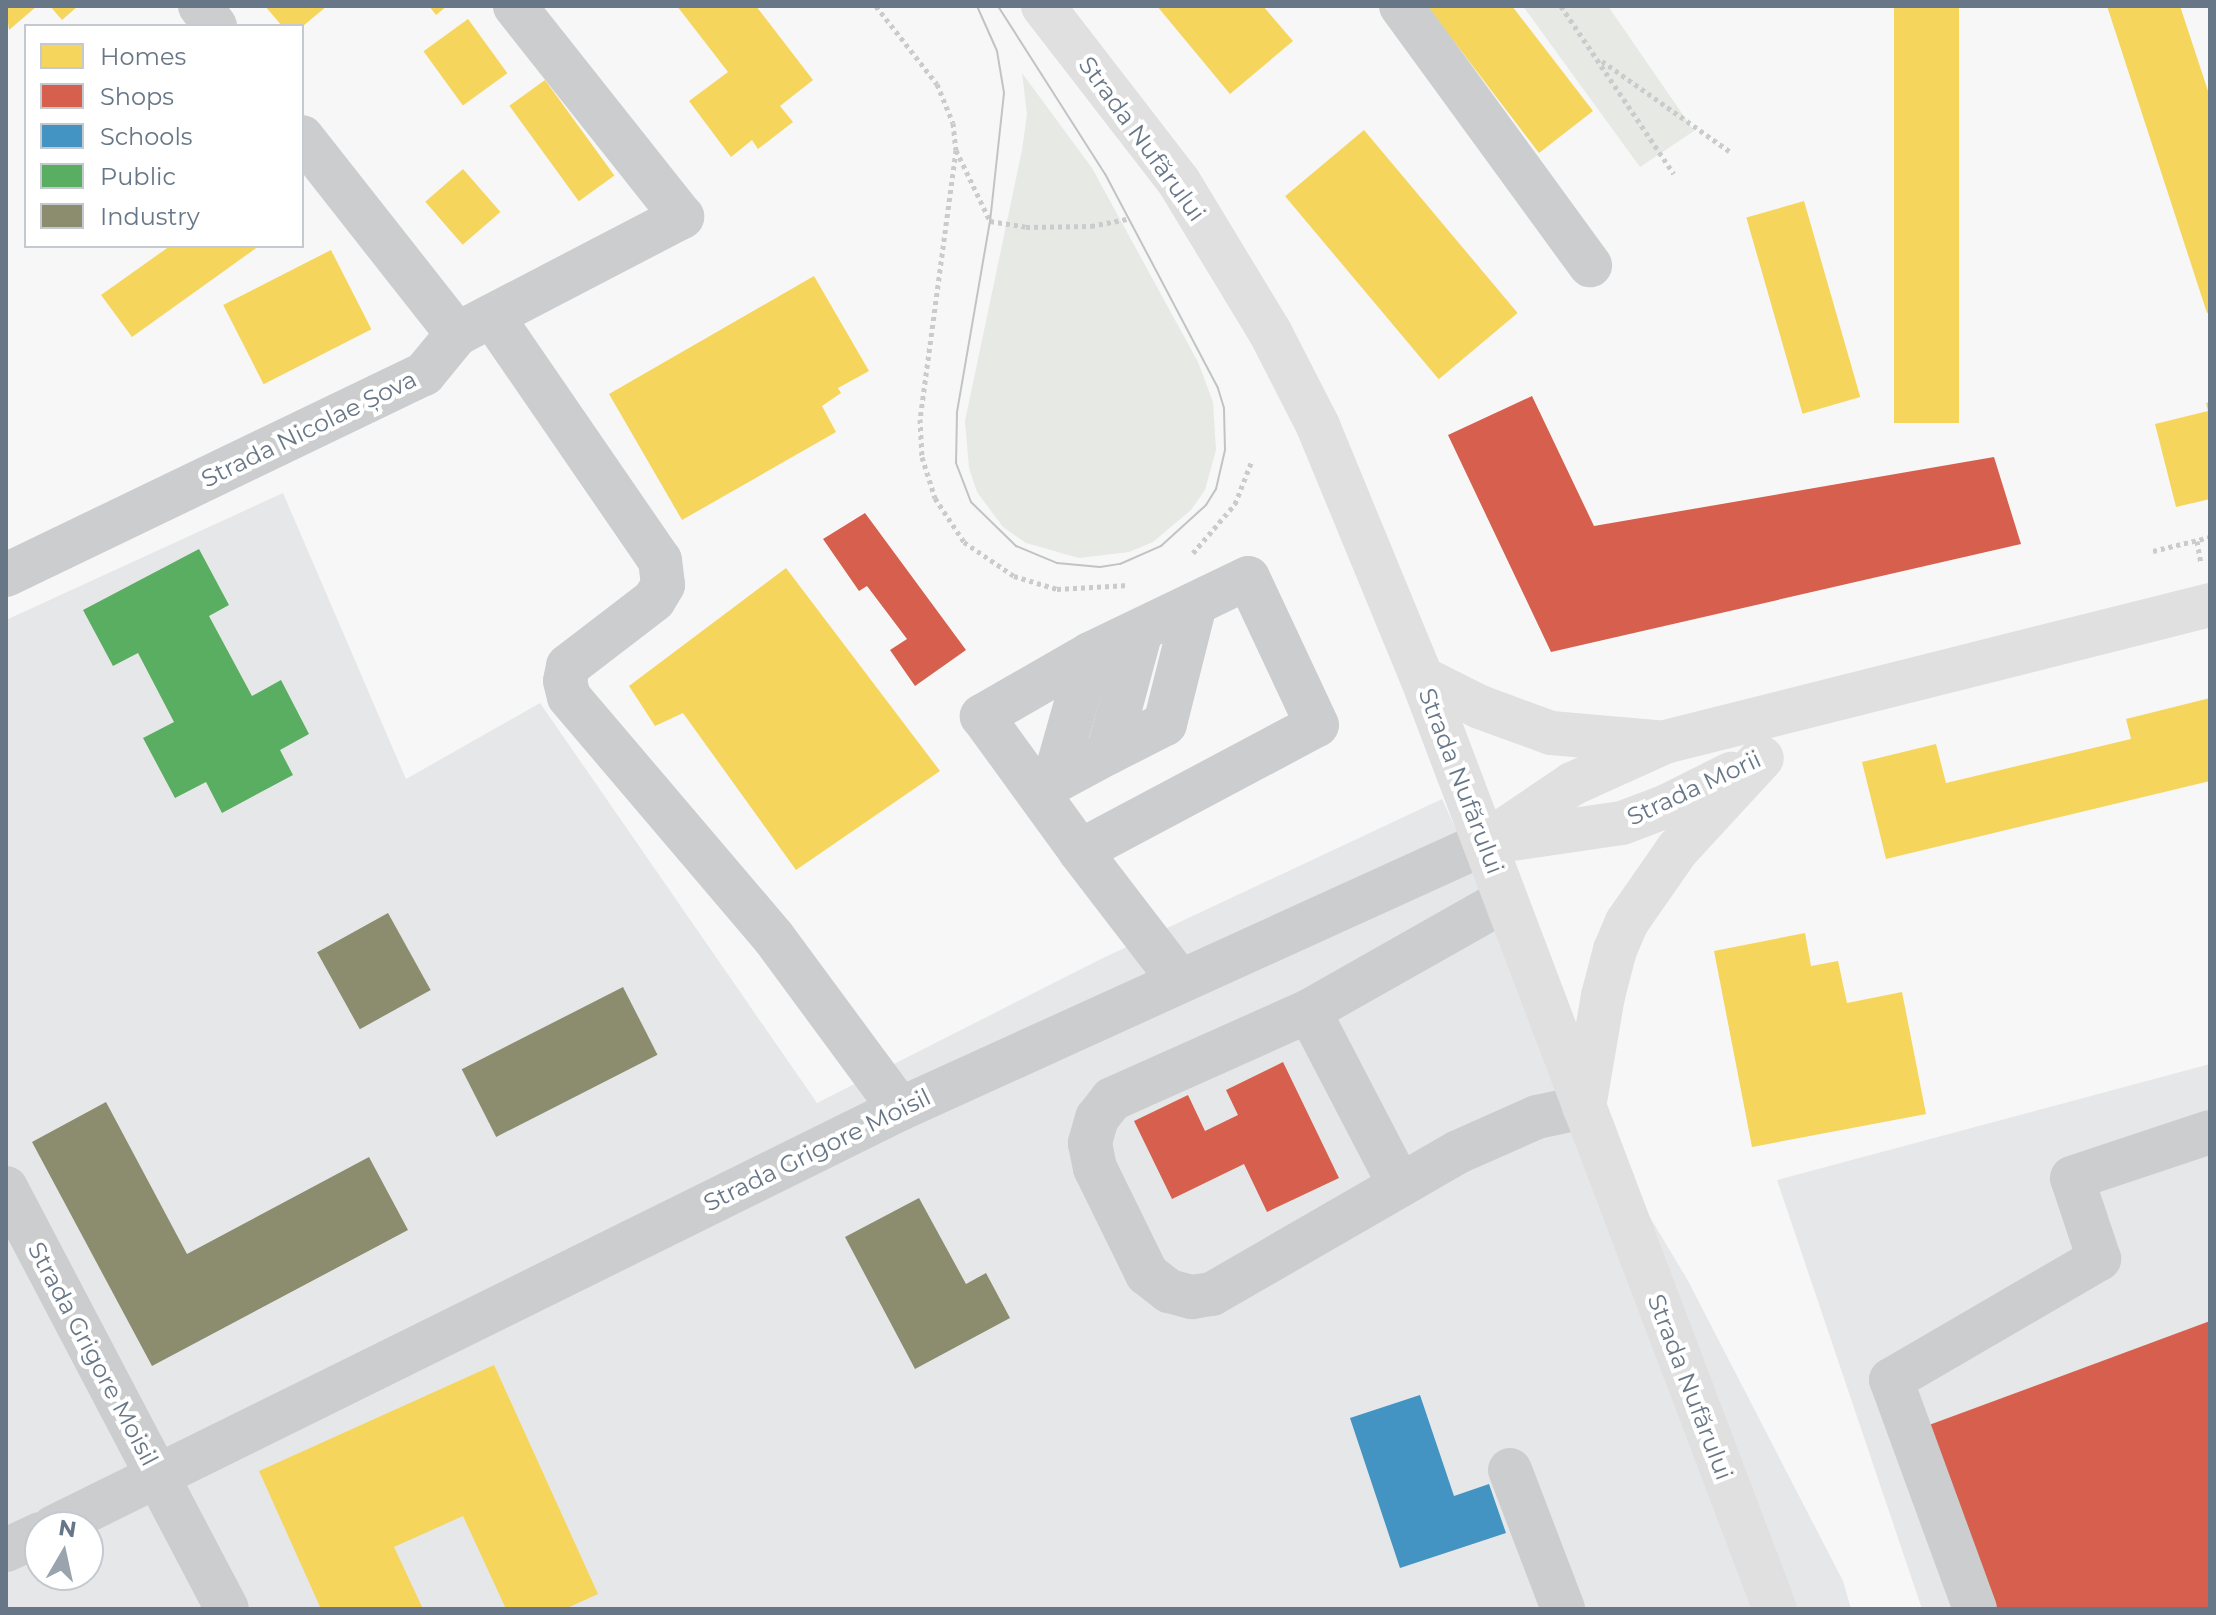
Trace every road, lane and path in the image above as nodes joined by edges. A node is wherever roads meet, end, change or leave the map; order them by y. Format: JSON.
{"nodes":[{"id":1,"x":200,"y":6,"type":"edge"},
{"id":2,"x":515,"y":6,"type":"edge"},
{"id":3,"x":876,"y":6,"type":"edge"},
{"id":4,"x":1043,"y":6,"type":"edge"},
{"id":5,"x":1401,"y":6,"type":"edge"},
{"id":6,"x":1561,"y":6,"type":"edge"},
{"id":7,"x":214,"y":24,"type":"edge"},
{"id":8,"x":1598,"y":58,"type":"junction"},
{"id":9,"x":304,"y":139,"type":"edge"},
{"id":10,"x":956,"y":150,"type":"junction"},
{"id":11,"x":1729,"y":151,"type":"dead end"},
{"id":12,"x":1674,"y":174,"type":"dead end"},
{"id":13,"x":1128,"y":219,"type":"dead end"},
{"id":14,"x":1590,"y":265,"type":"dead end"},
{"id":15,"x":474,"y":325,"type":"junction"},
{"id":16,"x":1251,"y":463,"type":"dead end"},
{"id":17,"x":2210,"y":537,"type":"edge"},
{"id":18,"x":2153,"y":551,"type":"dead end"},
{"id":19,"x":1181,"y":563,"type":"dead end"},
{"id":20,"x":6,"y":575,"type":"edge"},
{"id":21,"x":1133,"y":584,"type":"dead end"},
{"id":22,"x":1195,"y":605,"type":"junction"},
{"id":23,"x":2210,"y":605,"type":"edge"},
{"id":24,"x":1141,"y":631,"type":"junction"},
{"id":25,"x":1090,"y":654,"type":"junction"},
{"id":26,"x":1422,"y":678,"type":"junction"},
{"id":27,"x":1830,"y":701,"type":"junction"},
{"id":28,"x":1665,"y":742,"type":"junction"},
{"id":29,"x":1108,"y":753,"type":"junction"},
{"id":30,"x":1762,"y":758,"type":"junction"},
{"id":31,"x":1046,"y":786,"type":"junction"},
{"id":32,"x":1485,"y":843,"type":"junction"},
{"id":33,"x":1080,"y":851,"type":"junction"},
{"id":34,"x":1505,"y":900,"type":"junction"},
{"id":35,"x":1179,"y":980,"type":"junction"},
{"id":36,"x":1309,"y":1011,"type":"junction"},
{"id":37,"x":1584,"y":1107,"type":"junction"},
{"id":38,"x":900,"y":1109,"type":"junction"},
{"id":39,"x":2210,"y":1132,"type":"edge"},
{"id":40,"x":1399,"y":1184,"type":"junction"},
{"id":41,"x":6,"y":1188,"type":"edge"},
{"id":42,"x":1510,"y":1470,"type":"dead end"},
{"id":43,"x":158,"y":1477,"type":"junction"},
{"id":44,"x":87,"y":1511,"type":"edge"},
{"id":45,"x":227,"y":1609,"type":"edge"},
{"id":46,"x":1563,"y":1609,"type":"edge"},
{"id":47,"x":1775,"y":1609,"type":"edge"},
{"id":48,"x":1975,"y":1609,"type":"edge"}],
"edges":[{"from":1,"to":7,"type":"street"},
{"from":2,"to":15,"type":"street","name":"Strada Nicolae Șova"},
{"from":3,"to":10,"type":"path"},
{"from":4,"to":26,"type":"main road","name":"Strada Nufărului"},
{"from":5,"to":14,"type":"street"},
{"from":6,"to":8,"type":"path"},
{"from":8,"to":11,"type":"path"},
{"from":8,"to":12,"type":"path"},
{"from":9,"to":15,"type":"street"},
{"from":10,"to":13,"type":"path"},
{"from":10,"to":21,"type":"path"},
{"from":15,"to":20,"type":"street","name":"Strada Nicolae Șova"},
{"from":15,"to":38,"type":"street"},
{"from":16,"to":19,"type":"path"},
{"from":17,"to":18,"type":"path"},
{"from":22,"to":24,"type":"street"},
{"from":22,"to":29,"type":"street"},
{"from":22,"to":33,"type":"street"},
{"from":23,"to":27,"type":"main road","name":"Strada Morii"},
{"from":24,"to":25,"type":"street"},
{"from":24,"to":29,"type":"street"},
{"from":25,"to":31,"type":"street"},
{"from":25,"to":31,"type":"street"},
{"from":26,"to":28,"type":"main road"},
{"from":26,"to":32,"type":"main road","name":"Strada Nufărului"},
{"from":27,"to":28,"type":"main road","name":"Strada Morii"},
{"from":27,"to":30,"type":"main road","name":"Strada Morii"},
{"from":28,"to":32,"type":"main road","name":"Strada Morii"},
{"from":29,"to":31,"type":"street"},
{"from":30,"to":32,"type":"main road","name":"Strada Morii"},
{"from":30,"to":37,"type":"main road"},
{"from":31,"to":33,"type":"street"},
{"from":32,"to":34,"type":"main road","name":"Strada Nufărului"},
{"from":32,"to":35,"type":"street","name":"Strada Grigore Moisil"},
{"from":33,"to":35,"type":"street"},
{"from":34,"to":36,"type":"street"},
{"from":34,"to":37,"type":"main road","name":"Strada Nufărului"},
{"from":35,"to":38,"type":"street","name":"Strada Grigore Moisil"},
{"from":36,"to":40,"type":"street"},
{"from":36,"to":40,"type":"street"},
{"from":37,"to":40,"type":"street"},
{"from":37,"to":47,"type":"main road","name":"Strada Nufărului"},
{"from":38,"to":43,"type":"street","name":"Strada Grigore Moisil"},
{"from":39,"to":48,"type":"street"},
{"from":41,"to":43,"type":"street","name":"Strada Grigore Moisil"},
{"from":42,"to":46,"type":"street"},
{"from":43,"to":44,"type":"street","name":"Strada Grigore Moisil"},
{"from":43,"to":45,"type":"street"}]}
